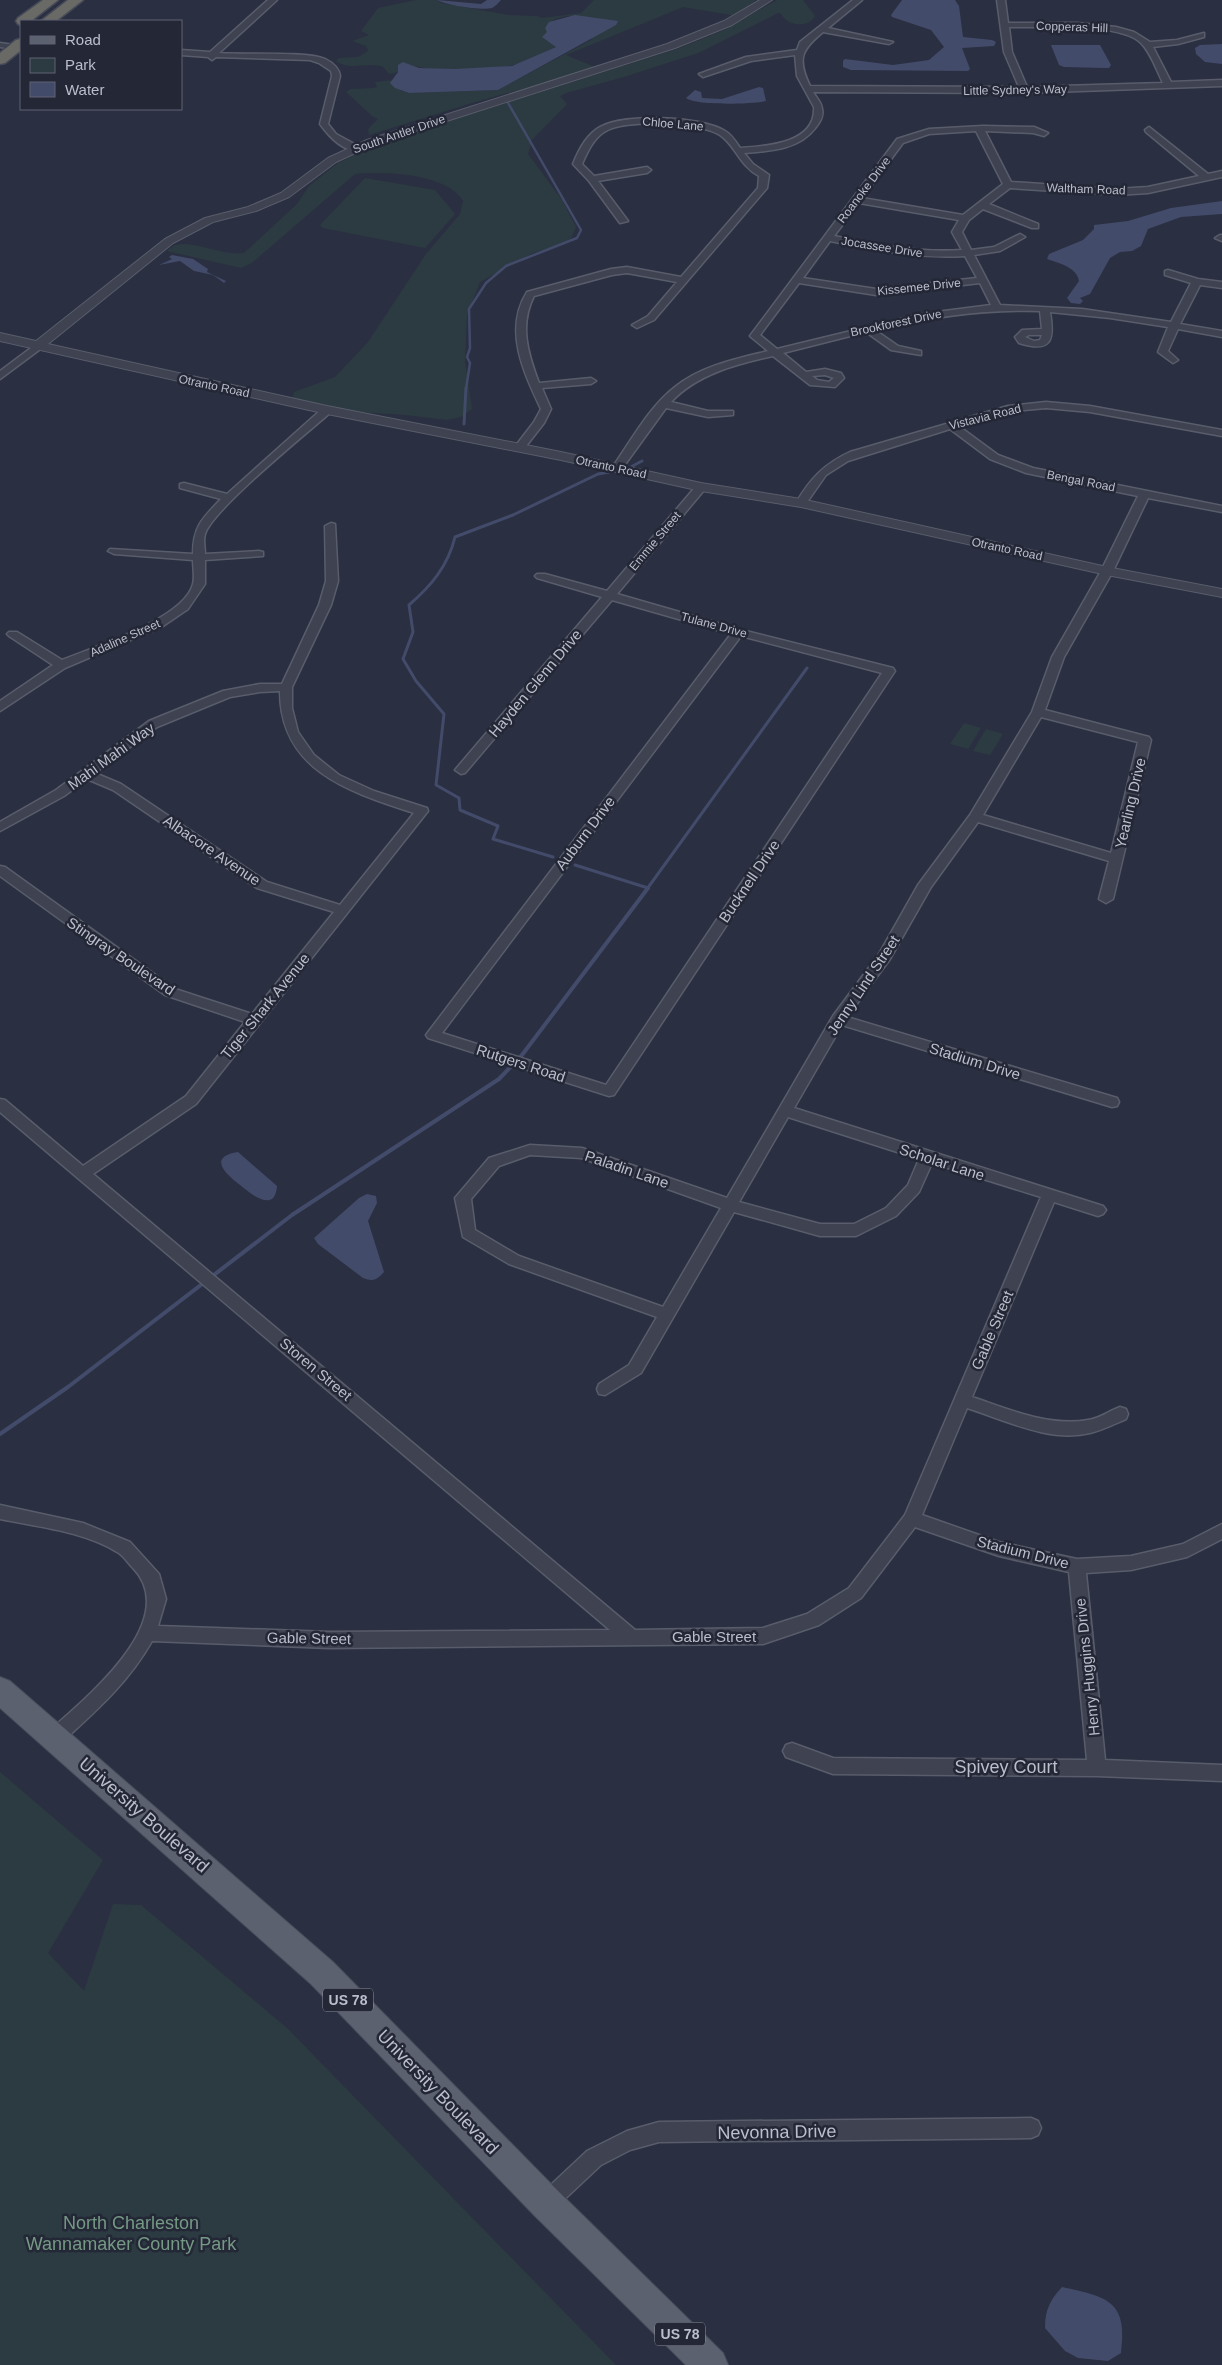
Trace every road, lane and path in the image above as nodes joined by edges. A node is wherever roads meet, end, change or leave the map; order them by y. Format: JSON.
{"nodes":[{"id":1,"x":51,"y":0,"type":"edge"},
{"id":2,"x":76,"y":0,"type":"edge"},
{"id":3,"x":273,"y":0,"type":"edge"},
{"id":4,"x":767,"y":0,"type":"edge"},
{"id":5,"x":858,"y":0,"type":"edge"},
{"id":6,"x":1001,"y":0,"type":"edge"},
{"id":7,"x":30,"y":20,"type":"edge"},
{"id":8,"x":49,"y":20,"type":"edge"},
{"id":9,"x":1006,"y":25,"type":"junction"},
{"id":10,"x":821,"y":29,"type":"junction"},
{"id":11,"x":1201,"y":35,"type":"dead end"},
{"id":12,"x":13,"y":37,"type":"edge"},
{"id":13,"x":889,"y":42,"type":"dead end"},
{"id":14,"x":1147,"y":44,"type":"junction"},
{"id":15,"x":182,"y":52,"type":"edge"},
{"id":16,"x":798,"y":52,"type":"junction"},
{"id":17,"x":212,"y":56,"type":"junction"},
{"id":18,"x":182,"y":59,"type":"edge"},
{"id":19,"x":0,"y":60,"type":"edge"},
{"id":20,"x":703,"y":74,"type":"dead end"},
{"id":21,"x":1222,"y":83,"type":"edge"},
{"id":22,"x":1169,"y":86,"type":"junction"},
{"id":23,"x":808,"y":89,"type":"junction"},
{"id":24,"x":1024,"y":90,"type":"junction"},
{"id":25,"x":980,"y":130,"type":"junction"},
{"id":26,"x":1149,"y":130,"type":"dead end"},
{"id":27,"x":1044,"y":132,"type":"dead end"},
{"id":28,"x":355,"y":148,"type":"junction"},
{"id":29,"x":738,"y":151,"type":"junction"},
{"id":30,"x":647,"y":170,"type":"dead end"},
{"id":31,"x":1222,"y":174,"type":"edge"},
{"id":32,"x":1207,"y":178,"type":"junction"},
{"id":33,"x":592,"y":180,"type":"junction"},
{"id":34,"x":1100,"y":181,"type":"dead end"},
{"id":35,"x":1008,"y":185,"type":"junction"},
{"id":36,"x":1100,"y":191,"type":"junction"},
{"id":37,"x":857,"y":200,"type":"junction"},
{"id":38,"x":982,"y":205,"type":"junction"},
{"id":39,"x":964,"y":218,"type":"junction"},
{"id":40,"x":623,"y":220,"type":"dead end"},
{"id":41,"x":1035,"y":226,"type":"dead end"},
{"id":42,"x":1020,"y":237,"type":"dead end"},
{"id":43,"x":827,"y":238,"type":"junction"},
{"id":44,"x":966,"y":252,"type":"junction"},
{"id":45,"x":1168,"y":273,"type":"dead end"},
{"id":46,"x":684,"y":280,"type":"junction"},
{"id":47,"x":796,"y":280,"type":"junction"},
{"id":48,"x":984,"y":280,"type":"junction"},
{"id":49,"x":1198,"y":282,"type":"junction"},
{"id":50,"x":1222,"y":285,"type":"edge"},
{"id":51,"x":996,"y":308,"type":"junction"},
{"id":52,"x":1045,"y":309,"type":"junction"},
{"id":53,"x":637,"y":325,"type":"dead end"},
{"id":54,"x":1174,"y":326,"type":"junction"},
{"id":55,"x":868,"y":329,"type":"junction"},
{"id":56,"x":1048,"y":333,"type":"dead end"},
{"id":57,"x":1222,"y":334,"type":"edge"},
{"id":58,"x":0,"y":337,"type":"edge"},
{"id":59,"x":39,"y":345,"type":"junction"},
{"id":60,"x":775,"y":352,"type":"junction"},
{"id":61,"x":917,"y":353,"type":"dead end"},
{"id":62,"x":1173,"y":360,"type":"dead end"},
{"id":63,"x":805,"y":375,"type":"dead end"},
{"id":64,"x":0,"y":376,"type":"edge"},
{"id":65,"x":591,"y":381,"type":"dead end"},
{"id":66,"x":536,"y":386,"type":"junction"},
{"id":67,"x":664,"y":404,"type":"junction"},
{"id":68,"x":327,"y":410,"type":"junction"},
{"id":69,"x":729,"y":413,"type":"dead end"},
{"id":70,"x":952,"y":425,"type":"junction"},
{"id":71,"x":1222,"y":433,"type":"edge"},
{"id":72,"x":519,"y":448,"type":"junction"},
{"id":73,"x":617,"y":468,"type":"junction"},
{"id":74,"x":184,"y":486,"type":"dead end"},
{"id":75,"x":701,"y":487,"type":"junction"},
{"id":76,"x":1144,"y":494,"type":"junction"},
{"id":77,"x":229,"y":498,"type":"junction"},
{"id":78,"x":801,"y":503,"type":"junction"},
{"id":79,"x":1222,"y":509,"type":"edge"},
{"id":80,"x":331,"y":526,"type":"dead end"},
{"id":81,"x":114,"y":551,"type":"dead end"},
{"id":82,"x":259,"y":554,"type":"dead end"},
{"id":83,"x":198,"y":559,"type":"junction"},
{"id":84,"x":1108,"y":570,"type":"junction"},
{"id":85,"x":541,"y":576,"type":"dead end"},
{"id":86,"x":1222,"y":592,"type":"edge"},
{"id":87,"x":609,"y":596,"type":"junction"},
{"id":88,"x":738,"y":632,"type":"junction"},
{"id":89,"x":13,"y":634,"type":"dead end"},
{"id":90,"x":61,"y":665,"type":"junction"},
{"id":91,"x":888,"y":671,"type":"joint"},
{"id":92,"x":286,"y":687,"type":"junction"},
{"id":93,"x":0,"y":708,"type":"edge"},
{"id":94,"x":1038,"y":712,"type":"junction"},
{"id":95,"x":461,"y":770,"type":"dead end"},
{"id":96,"x":87,"y":774,"type":"junction"},
{"id":97,"x":976,"y":817,"type":"junction"},
{"id":98,"x":0,"y":826,"type":"edge"},
{"id":99,"x":1117,"y":859,"type":"junction"},
{"id":100,"x":0,"y":870,"type":"edge"},
{"id":101,"x":1106,"y":899,"type":"dead end"},
{"id":102,"x":343,"y":910,"type":"junction"},
{"id":103,"x":838,"y":1019,"type":"junction"},
{"id":104,"x":254,"y":1020,"type":"junction"},
{"id":105,"x":433,"y":1035,"type":"joint"},
{"id":106,"x":609,"y":1091,"type":"joint"},
{"id":107,"x":1112,"y":1102,"type":"dead end"},
{"id":108,"x":0,"y":1104,"type":"edge"},
{"id":109,"x":786,"y":1111,"type":"junction"},
{"id":110,"x":927,"y":1157,"type":"junction"},
{"id":111,"x":83,"y":1172,"type":"junction"},
{"id":112,"x":1049,"y":1196,"type":"junction"},
{"id":113,"x":730,"y":1205,"type":"junction"},
{"id":114,"x":1098,"y":1210,"type":"dead end"},
{"id":115,"x":666,"y":1314,"type":"junction"},
{"id":116,"x":606,"y":1389,"type":"dead end"},
{"id":117,"x":963,"y":1400,"type":"junction"},
{"id":118,"x":1120,"y":1414,"type":"dead end"},
{"id":119,"x":0,"y":1512,"type":"edge"},
{"id":120,"x":912,"y":1519,"type":"junction"},
{"id":121,"x":1222,"y":1531,"type":"edge"},
{"id":122,"x":1077,"y":1566,"type":"junction"},
{"id":123,"x":147,"y":1633,"type":"junction"},
{"id":124,"x":630,"y":1636,"type":"junction"},
{"id":125,"x":0,"y":1690,"type":"edge"},
{"id":126,"x":55,"y":1737,"type":"junction"},
{"id":127,"x":792,"y":1751,"type":"dead end"},
{"id":128,"x":1097,"y":1768,"type":"junction"},
{"id":129,"x":1222,"y":1773,"type":"edge"},
{"id":130,"x":1031,"y":2128,"type":"dead end"},
{"id":131,"x":546,"y":2203,"type":"junction"},
{"id":132,"x":711,"y":2365,"type":"edge"}],
"edges":[{"from":1,"to":7,"type":"highway"},
{"from":2,"to":8,"type":"highway"},
{"from":3,"to":17,"type":"street"},
{"from":4,"to":28,"type":"street","name":"South Antler Drive"},
{"from":5,"to":10,"type":"street"},
{"from":6,"to":9,"type":"street"},
{"from":9,"to":14,"type":"street","name":"Copperas Hill"},
{"from":9,"to":24,"type":"street"},
{"from":10,"to":13,"type":"street"},
{"from":10,"to":16,"type":"street"},
{"from":11,"to":14,"type":"street"},
{"from":12,"to":19,"type":"highway"},
{"from":14,"to":22,"type":"street"},
{"from":15,"to":17,"type":"street"},
{"from":16,"to":20,"type":"street"},
{"from":16,"to":23,"type":"street"},
{"from":17,"to":18,"type":"street"},
{"from":17,"to":28,"type":"street"},
{"from":21,"to":22,"type":"street","name":"Little Sydney's Way"},
{"from":22,"to":24,"type":"street","name":"Little Sydney's Way"},
{"from":23,"to":24,"type":"street","name":"Little Sydney's Way"},
{"from":23,"to":29,"type":"street"},
{"from":25,"to":27,"type":"street","name":"Roanoke Drive"},
{"from":25,"to":35,"type":"street"},
{"from":25,"to":37,"type":"street","name":"Roanoke Drive"},
{"from":26,"to":32,"type":"street"},
{"from":28,"to":59,"type":"street","name":"South Antler Drive"},
{"from":29,"to":33,"type":"street","name":"Chloe Lane"},
{"from":29,"to":46,"type":"street","name":"Chloe Lane"},
{"from":30,"to":33,"type":"street"},
{"from":31,"to":32,"type":"street","name":"Waltham Road"},
{"from":32,"to":36,"type":"street","name":"Waltham Road"},
{"from":33,"to":40,"type":"street","name":"Chloe Lane"},
{"from":34,"to":36,"type":"street"},
{"from":35,"to":36,"type":"street","name":"Waltham Road"},
{"from":35,"to":38,"type":"street"},
{"from":37,"to":39,"type":"street"},
{"from":37,"to":43,"type":"street","name":"Roanoke Drive"},
{"from":38,"to":39,"type":"street"},
{"from":38,"to":41,"type":"street"},
{"from":39,"to":44,"type":"street"},
{"from":42,"to":44,"type":"street","name":"Jocassee Drive"},
{"from":43,"to":44,"type":"street","name":"Jocassee Drive"},
{"from":43,"to":47,"type":"street","name":"Roanoke Drive"},
{"from":44,"to":48,"type":"street"},
{"from":45,"to":49,"type":"street"},
{"from":46,"to":53,"type":"street","name":"Chloe Lane"},
{"from":46,"to":66,"type":"street"},
{"from":47,"to":48,"type":"street","name":"Kissemee Drive"},
{"from":47,"to":60,"type":"street","name":"Roanoke Drive"},
{"from":48,"to":51,"type":"street"},
{"from":49,"to":50,"type":"street"},
{"from":49,"to":54,"type":"street"},
{"from":51,"to":52,"type":"street","name":"Brookforest Drive"},
{"from":51,"to":55,"type":"street","name":"Brookforest Drive"},
{"from":52,"to":54,"type":"street","name":"Brookforest Drive"},
{"from":52,"to":56,"type":"street"},
{"from":54,"to":57,"type":"street","name":"Brookforest Drive"},
{"from":54,"to":62,"type":"street"},
{"from":55,"to":60,"type":"street","name":"Brookforest Drive"},
{"from":55,"to":61,"type":"street"},
{"from":58,"to":59,"type":"street","name":"Otranto Road"},
{"from":59,"to":64,"type":"street"},
{"from":59,"to":68,"type":"street","name":"Otranto Road"},
{"from":60,"to":63,"type":"street"},
{"from":60,"to":67,"type":"street","name":"Brookforest Drive"},
{"from":65,"to":66,"type":"street"},
{"from":66,"to":72,"type":"street"},
{"from":67,"to":69,"type":"street"},
{"from":67,"to":73,"type":"street","name":"Brookforest Drive"},
{"from":68,"to":72,"type":"street","name":"Otranto Road"},
{"from":68,"to":77,"type":"street","name":"Adaline Street"},
{"from":70,"to":71,"type":"street","name":"Vistavia Road"},
{"from":70,"to":76,"type":"street","name":"Bengal Road"},
{"from":70,"to":78,"type":"street","name":"Vistavia Road"},
{"from":72,"to":73,"type":"street","name":"Otranto Road"},
{"from":73,"to":75,"type":"street","name":"Otranto Road"},
{"from":74,"to":77,"type":"street"},
{"from":75,"to":78,"type":"street","name":"Otranto Road"},
{"from":75,"to":87,"type":"street","name":"Emmie Street"},
{"from":76,"to":79,"type":"street","name":"Bengal Road"},
{"from":76,"to":84,"type":"street","name":"Jenny Lind Street"},
{"from":77,"to":83,"type":"street","name":"Adaline Street"},
{"from":78,"to":84,"type":"street","name":"Otranto Road"},
{"from":80,"to":92,"type":"street"},
{"from":81,"to":83,"type":"street"},
{"from":82,"to":83,"type":"street"},
{"from":83,"to":90,"type":"street","name":"Adaline Street"},
{"from":84,"to":86,"type":"street","name":"Otranto Road"},
{"from":84,"to":94,"type":"street","name":"Jenny Lind Street"},
{"from":85,"to":87,"type":"street","name":"Tulane Drive"},
{"from":87,"to":88,"type":"street","name":"Tulane Drive"},
{"from":87,"to":95,"type":"street","name":"Hayden Glenn Drive"},
{"from":88,"to":91,"type":"street","name":"Tulane Drive"},
{"from":88,"to":105,"type":"street","name":"Auburn Drive"},
{"from":89,"to":90,"type":"street"},
{"from":90,"to":93,"type":"street","name":"Adaline Street"},
{"from":91,"to":106,"type":"street","name":"Bucknell Drive"},
{"from":92,"to":96,"type":"street","name":"Mahi Mahi Way"},
{"from":92,"to":102,"type":"street","name":"Tiger Shark Avenue"},
{"from":94,"to":97,"type":"street","name":"Jenny Lind Street"},
{"from":94,"to":99,"type":"street","name":"Yearling Drive"},
{"from":96,"to":98,"type":"street","name":"Mahi Mahi Way"},
{"from":96,"to":102,"type":"street","name":"Albacore Avenue"},
{"from":97,"to":99,"type":"street","name":"Yearling Drive"},
{"from":97,"to":103,"type":"street","name":"Jenny Lind Street"},
{"from":99,"to":101,"type":"street"},
{"from":100,"to":104,"type":"street","name":"Stingray Boulevard"},
{"from":102,"to":104,"type":"street","name":"Tiger Shark Avenue"},
{"from":103,"to":107,"type":"street","name":"Stadium Drive"},
{"from":103,"to":109,"type":"street","name":"Jenny Lind Street"},
{"from":104,"to":111,"type":"street","name":"Tiger Shark Avenue"},
{"from":105,"to":106,"type":"street","name":"Rutgers Road"},
{"from":108,"to":111,"type":"street","name":"Storen Street"},
{"from":109,"to":110,"type":"street","name":"Scholar Lane"},
{"from":109,"to":113,"type":"street","name":"Jenny Lind Street"},
{"from":110,"to":112,"type":"street","name":"Scholar Lane"},
{"from":110,"to":113,"type":"street","name":"Paladin Lane"},
{"from":111,"to":124,"type":"street","name":"Storen Street"},
{"from":112,"to":114,"type":"street","name":"Scholar Lane"},
{"from":112,"to":117,"type":"street","name":"Gable Street"},
{"from":113,"to":115,"type":"street","name":"Jenny Lind Street"},
{"from":113,"to":115,"type":"street","name":"Paladin Lane"},
{"from":115,"to":116,"type":"street","name":"Jenny Lind Street"},
{"from":117,"to":118,"type":"street"},
{"from":117,"to":120,"type":"street","name":"Gable Street"},
{"from":119,"to":123,"type":"street"},
{"from":120,"to":122,"type":"street","name":"Stadium Drive"},
{"from":120,"to":124,"type":"street","name":"Gable Street"},
{"from":121,"to":122,"type":"street","name":"Stadium Drive"},
{"from":122,"to":128,"type":"street","name":"Henry Huggins Drive"},
{"from":123,"to":124,"type":"street","name":"Gable Street"},
{"from":123,"to":126,"type":"street"},
{"from":125,"to":126,"type":"main road","name":"University Boulevard","number":"US 78"},
{"from":126,"to":131,"type":"main road","name":"University Boulevard","number":"US 78"},
{"from":127,"to":128,"type":"street","name":"Spivey Court"},
{"from":128,"to":129,"type":"street","name":"Spivey Court"},
{"from":130,"to":131,"type":"street","name":"Nevonna Drive"},
{"from":131,"to":132,"type":"main road","name":"University Boulevard","number":"US 78"}]}
